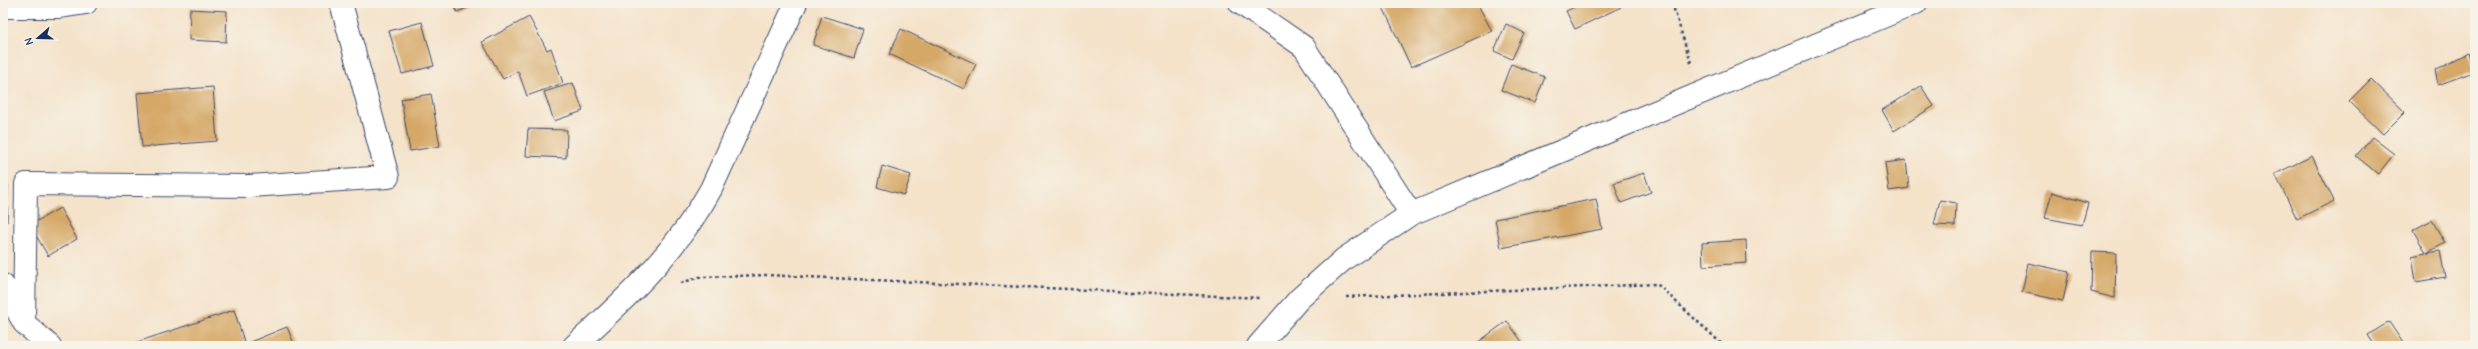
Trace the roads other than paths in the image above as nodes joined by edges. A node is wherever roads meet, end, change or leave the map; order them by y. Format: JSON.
{"nodes":[{"id":1,"x":86,"y":3,"type":"edge"},
{"id":2,"x":341,"y":3,"type":"edge"},
{"id":3,"x":796,"y":3,"type":"edge"},
{"id":4,"x":1240,"y":3,"type":"edge"},
{"id":5,"x":1916,"y":3,"type":"edge"},
{"id":6,"x":3,"y":7,"type":"edge"},
{"id":7,"x":1411,"y":214,"type":"junction"},
{"id":8,"x":3,"y":285,"type":"edge"},
{"id":9,"x":24,"y":324,"type":"junction"},
{"id":10,"x":50,"y":346,"type":"edge"},
{"id":11,"x":574,"y":346,"type":"edge"},
{"id":12,"x":1258,"y":346,"type":"edge"}],
"edges":[{"from":1,"to":6,"type":"street"},
{"from":2,"to":9,"type":"street"},
{"from":3,"to":11,"type":"street"},
{"from":4,"to":7,"type":"street"},
{"from":5,"to":7,"type":"street"},
{"from":7,"to":12,"type":"street"},
{"from":8,"to":9,"type":"street"},
{"from":9,"to":10,"type":"street"}]}
